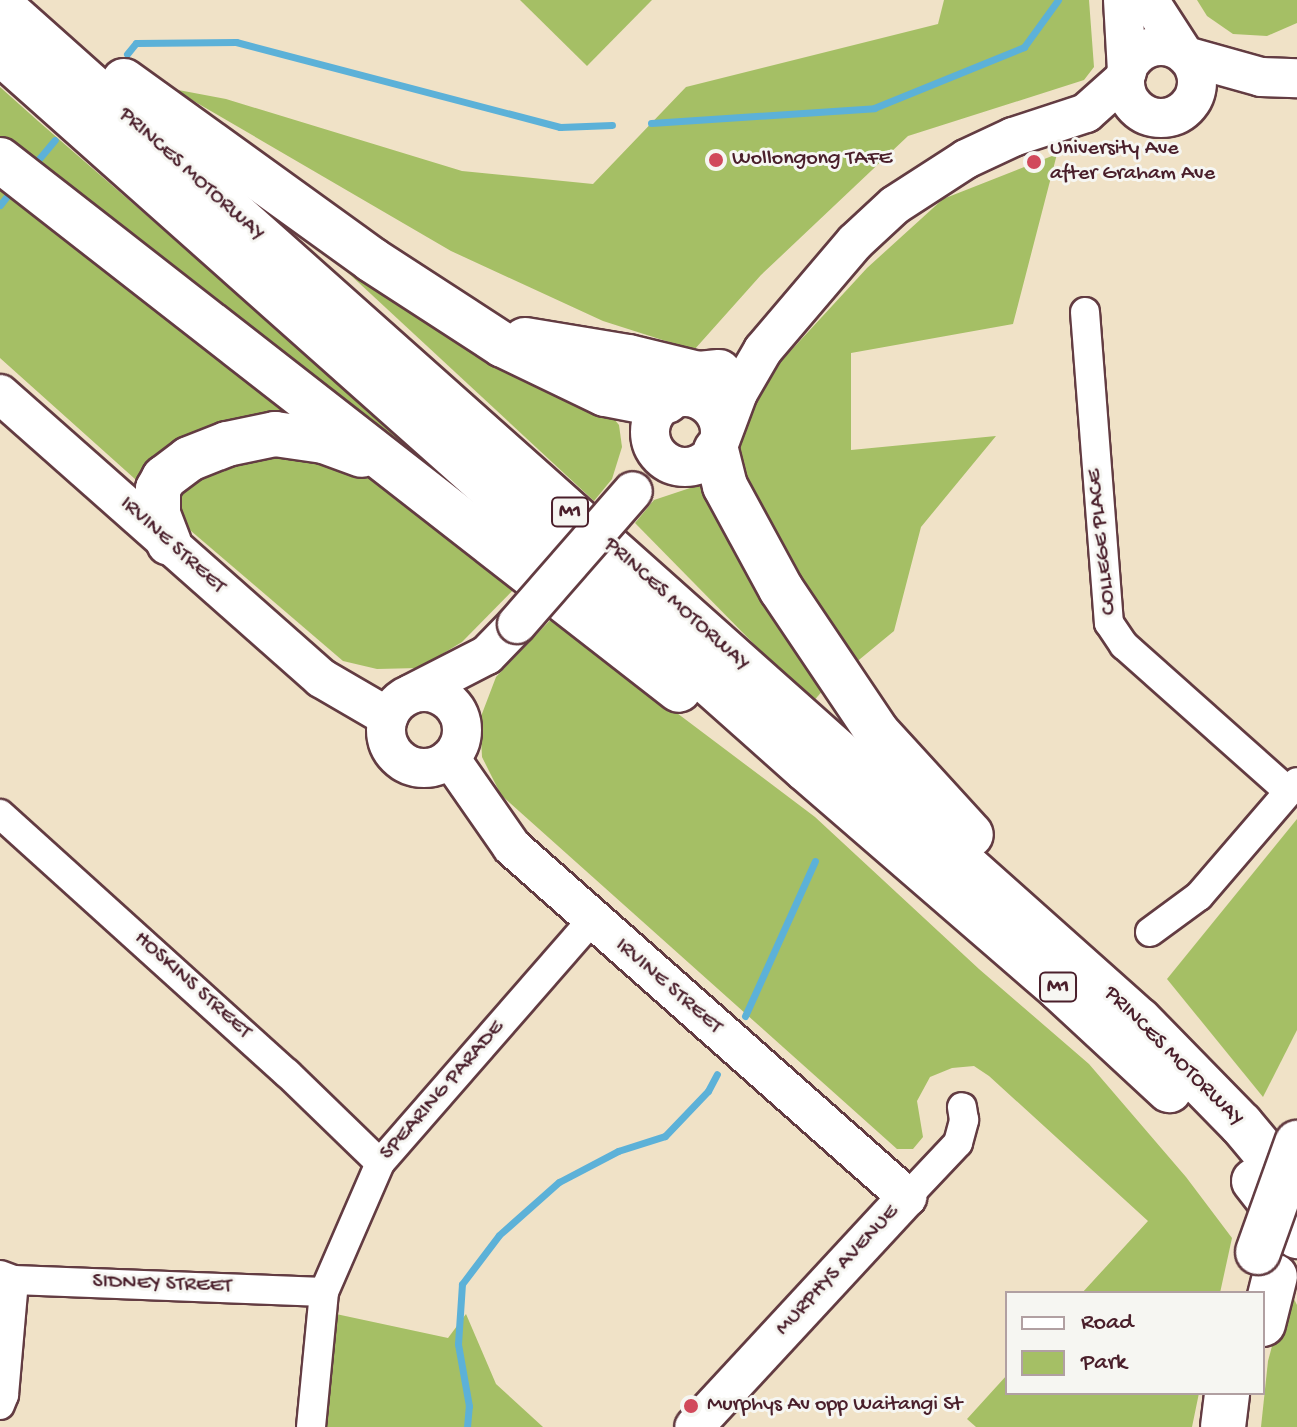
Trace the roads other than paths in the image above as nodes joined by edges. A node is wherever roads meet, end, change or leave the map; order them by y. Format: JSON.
{"nodes":[{"id":1,"x":24,"y":0,"type":"edge"},
{"id":2,"x":1123,"y":0,"type":"edge"},
{"id":3,"x":1149,"y":0,"type":"edge"},
{"id":4,"x":0,"y":5,"type":"edge"},
{"id":5,"x":0,"y":52,"type":"edge"},
{"id":6,"x":1185,"y":55,"type":"junction"},
{"id":7,"x":1126,"y":75,"type":"junction"},
{"id":8,"x":1285,"y":78,"type":"edge"},
{"id":9,"x":1172,"y":116,"type":"junction"},
{"id":10,"x":1060,"y":124,"type":"junction"},
{"id":11,"x":0,"y":160,"type":"edge"},
{"id":12,"x":439,"y":303,"type":"junction"},
{"id":13,"x":1085,"y":312,"type":"dead end"},
{"id":14,"x":787,"y":318,"type":"junction"},
{"id":15,"x":719,"y":372,"type":"junction"},
{"id":16,"x":0,"y":394,"type":"edge"},
{"id":17,"x":665,"y":410,"type":"junction"},
{"id":18,"x":709,"y":453,"type":"junction"},
{"id":19,"x":397,"y":470,"type":"junction"},
{"id":20,"x":633,"y":491,"type":"junction"},
{"id":21,"x":169,"y":543,"type":"junction"},
{"id":22,"x":507,"y":635,"type":"junction"},
{"id":23,"x":399,"y":706,"type":"junction"},
{"id":24,"x":455,"y":742,"type":"junction"},
{"id":25,"x":806,"y":769,"type":"junction"},
{"id":26,"x":1293,"y":786,"type":"edge"},
{"id":27,"x":0,"y":814,"type":"edge"},
{"id":28,"x":592,"y":920,"type":"junction"},
{"id":29,"x":1150,"y":932,"type":"dead end"},
{"id":30,"x":1139,"y":1020,"type":"junction"},
{"id":31,"x":962,"y":1107,"type":"dead end"},
{"id":32,"x":1297,"y":1143,"type":"edge"},
{"id":33,"x":380,"y":1163,"type":"junction"},
{"id":34,"x":907,"y":1197,"type":"junction"},
{"id":35,"x":1282,"y":1241,"type":"edge"},
{"id":36,"x":7,"y":1277,"type":"edge"},
{"id":37,"x":324,"y":1292,"type":"junction"},
{"id":38,"x":1265,"y":1315,"type":"edge"},
{"id":39,"x":1227,"y":1395,"type":"edge"},
{"id":40,"x":1251,"y":1395,"type":"edge"},
{"id":41,"x":0,"y":1405,"type":"edge"},
{"id":42,"x":703,"y":1424,"type":"edge"},
{"id":43,"x":311,"y":1427,"type":"edge"},
{"id":44,"x":1223,"y":1427,"type":"edge"},
{"id":45,"x":1248,"y":1427,"type":"edge"}],
"edges":[{"from":1,"to":12,"type":"highway"},
{"from":2,"to":7,"type":"main road"},
{"from":3,"to":6,"type":"main road"},
{"from":4,"to":30,"type":"highway","name":"PRINCES MOTORWAY","number":"M1"},
{"from":5,"to":25,"type":"highway","name":"PRINCES MOTORWAY","number":"M1"},
{"from":6,"to":7,"type":"main road"},
{"from":6,"to":8,"type":"main road"},
{"from":6,"to":9,"type":"main road"},
{"from":7,"to":9,"type":"main road"},
{"from":7,"to":10,"type":"main road"},
{"from":8,"to":9,"type":"main road"},
{"from":9,"to":10,"type":"main road"},
{"from":10,"to":14,"type":"main road"},
{"from":11,"to":19,"type":"highway"},
{"from":12,"to":15,"type":"highway"},
{"from":12,"to":17,"type":"highway"},
{"from":13,"to":26,"type":"street","name":"COLLEGE PLACE"},
{"from":14,"to":15,"type":"main road"},
{"from":14,"to":18,"type":"main road"},
{"from":15,"to":17,"type":"main road"},
{"from":16,"to":21,"type":"main road","name":"IRVINE STREET"},
{"from":17,"to":18,"type":"main road"},
{"from":17,"to":18,"type":"main road"},
{"from":17,"to":20,"type":"main road"},
{"from":18,"to":20,"type":"main road"},
{"from":18,"to":30,"type":"highway"},
{"from":19,"to":21,"type":"highway"},
{"from":19,"to":25,"type":"highway"},
{"from":20,"to":22,"type":"main road","bridge":true},
{"from":21,"to":23,"type":"main road","name":"IRVINE STREET"},
{"from":22,"to":23,"type":"main road"},
{"from":22,"to":24,"type":"main road"},
{"from":23,"to":24,"type":"main road","name":"IRVINE STREET"},
{"from":23,"to":24,"type":"main road"},
{"from":24,"to":28,"type":"main road","name":"IRVINE STREET"},
{"from":25,"to":35,"type":"highway","name":"PRINCES MOTORWAY","number":"M1"},
{"from":26,"to":29,"type":"street"},
{"from":27,"to":33,"type":"street","name":"HOSKINS STREET"},
{"from":28,"to":33,"type":"street","name":"SPEARING PARADE"},
{"from":28,"to":34,"type":"main road","name":"IRVINE STREET"},
{"from":30,"to":35,"type":"highway","name":"PRINCES MOTORWAY","number":"M1"},
{"from":31,"to":34,"type":"street","name":"MURPHYS AVENUE"},
{"from":32,"to":35,"type":"highway","bridge":true},
{"from":33,"to":37,"type":"street","name":"SPEARING PARADE"},
{"from":34,"to":42,"type":"main road","name":"MURPHYS AVENUE"},
{"from":35,"to":38,"type":"highway"},
{"from":36,"to":37,"type":"street","name":"SIDNEY STREET"},
{"from":36,"to":41,"type":"street"},
{"from":37,"to":43,"type":"street","name":"SPEARING PARADE"},
{"from":39,"to":44,"type":"highway"},
{"from":40,"to":45,"type":"highway"}]}
